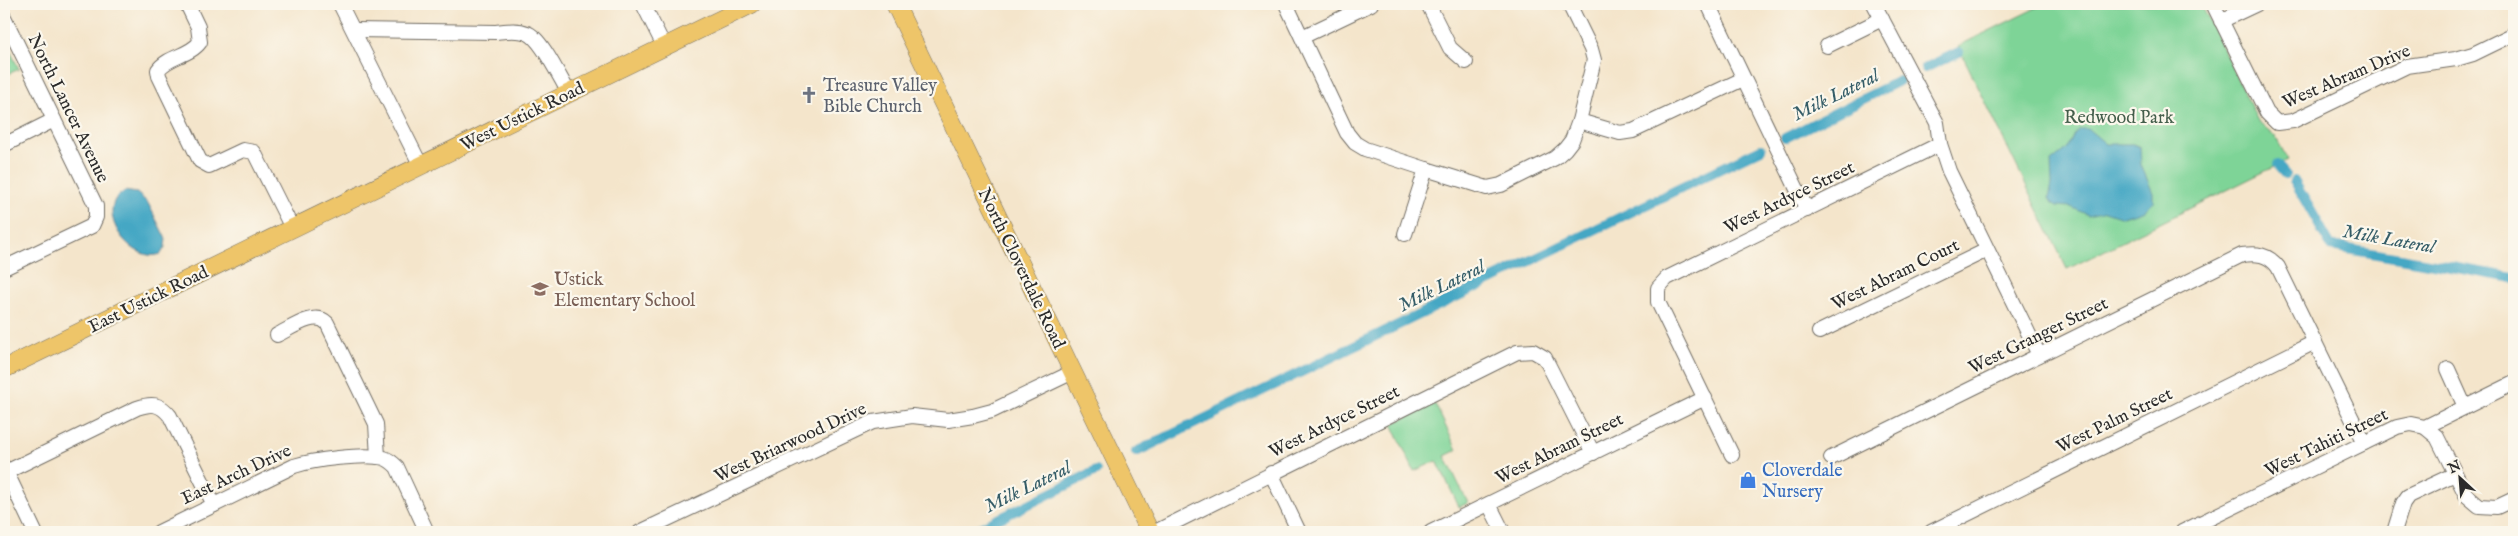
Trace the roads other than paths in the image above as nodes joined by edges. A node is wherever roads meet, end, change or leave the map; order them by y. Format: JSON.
{"nodes":[{"id":1,"x":187,"y":4,"type":"edge"},
{"id":2,"x":340,"y":4,"type":"edge"},
{"id":3,"x":642,"y":4,"type":"edge"},
{"id":4,"x":752,"y":4,"type":"edge"},
{"id":5,"x":895,"y":4,"type":"edge"},
{"id":6,"x":1286,"y":4,"type":"edge"},
{"id":7,"x":1371,"y":4,"type":"edge"},
{"id":8,"x":1428,"y":4,"type":"edge"},
{"id":9,"x":1569,"y":4,"type":"edge"},
{"id":10,"x":1708,"y":4,"type":"edge"},
{"id":11,"x":1874,"y":4,"type":"edge"},
{"id":12,"x":2213,"y":4,"type":"edge"},
{"id":13,"x":2256,"y":4,"type":"edge"},
{"id":14,"x":4,"y":17,"type":"edge"},
{"id":15,"x":1882,"y":18,"type":"junction"},
{"id":16,"x":2221,"y":21,"type":"junction"},
{"id":17,"x":354,"y":30,"type":"junction"},
{"id":18,"x":2514,"y":34,"type":"edge"},
{"id":19,"x":1302,"y":37,"type":"junction"},
{"id":20,"x":664,"y":46,"type":"junction"},
{"id":21,"x":1827,"y":46,"type":"dead end"},
{"id":22,"x":1466,"y":62,"type":"dead end"},
{"id":23,"x":1744,"y":79,"type":"junction"},
{"id":24,"x":569,"y":93,"type":"junction"},
{"id":25,"x":54,"y":120,"type":"junction"},
{"id":26,"x":1578,"y":120,"type":"junction"},
{"id":27,"x":1940,"y":144,"type":"junction"},
{"id":28,"x":4,"y":145,"type":"edge"},
{"id":29,"x":421,"y":166,"type":"junction"},
{"id":30,"x":1426,"y":169,"type":"junction"},
{"id":31,"x":1807,"y":210,"type":"junction"},
{"id":32,"x":292,"y":228,"type":"junction"},
{"id":33,"x":1405,"y":234,"type":"dead end"},
{"id":34,"x":1987,"y":250,"type":"junction"},
{"id":35,"x":4,"y":268,"type":"edge"},
{"id":36,"x":1819,"y":332,"type":"dead end"},
{"id":37,"x":277,"y":335,"type":"dead end"},
{"id":38,"x":2315,"y":342,"type":"junction"},
{"id":39,"x":2039,"y":355,"type":"junction"},
{"id":40,"x":4,"y":369,"type":"edge"},
{"id":41,"x":2448,"y":369,"type":"dead end"},
{"id":42,"x":1073,"y":372,"type":"junction"},
{"id":43,"x":2514,"y":383,"type":"edge"},
{"id":44,"x":1704,"y":398,"type":"junction"},
{"id":45,"x":2465,"y":407,"type":"junction"},
{"id":46,"x":2425,"y":427,"type":"junction"},
{"id":47,"x":2364,"y":443,"type":"junction"},
{"id":48,"x":1593,"y":453,"type":"junction"},
{"id":49,"x":1732,"y":455,"type":"dead end"},
{"id":50,"x":378,"y":457,"type":"junction"},
{"id":51,"x":1831,"y":458,"type":"dead end"},
{"id":52,"x":5,"y":471,"type":"edge"},
{"id":53,"x":1271,"y":473,"type":"junction"},
{"id":54,"x":2455,"y":474,"type":"junction"},
{"id":55,"x":2514,"y":500,"type":"edge"},
{"id":56,"x":1489,"y":504,"type":"junction"},
{"id":57,"x":214,"y":505,"type":"junction"},
{"id":58,"x":36,"y":532,"type":"edge"},
{"id":59,"x":159,"y":532,"type":"edge"},
{"id":60,"x":427,"y":532,"type":"edge"},
{"id":61,"x":640,"y":532,"type":"edge"},
{"id":62,"x":1150,"y":532,"type":"edge"},
{"id":63,"x":1155,"y":532,"type":"edge"},
{"id":64,"x":1300,"y":532,"type":"edge"},
{"id":65,"x":1431,"y":532,"type":"edge"},
{"id":66,"x":1503,"y":532,"type":"edge"},
{"id":67,"x":1931,"y":532,"type":"edge"},
{"id":68,"x":2182,"y":532,"type":"edge"},
{"id":69,"x":2394,"y":532,"type":"edge"}],
"edges":[{"from":1,"to":32,"type":"street"},
{"from":2,"to":17,"type":"street"},
{"from":3,"to":20,"type":"street"},
{"from":4,"to":20,"type":"main road","name":"West Ustick Road"},
{"from":5,"to":42,"type":"main road","name":"North Cloverdale Road"},
{"from":6,"to":19,"type":"street"},
{"from":7,"to":19,"type":"street"},
{"from":8,"to":22,"type":"street"},
{"from":9,"to":26,"type":"street"},
{"from":10,"to":23,"type":"street"},
{"from":11,"to":15,"type":"street"},
{"from":12,"to":16,"type":"street"},
{"from":13,"to":16,"type":"street"},
{"from":14,"to":25,"type":"street","name":"North Lancer Avenue"},
{"from":15,"to":21,"type":"street"},
{"from":15,"to":27,"type":"street"},
{"from":16,"to":18,"type":"street","name":"West Abram Drive"},
{"from":17,"to":24,"type":"street"},
{"from":17,"to":29,"type":"street"},
{"from":19,"to":30,"type":"street"},
{"from":20,"to":24,"type":"main road","name":"West Ustick Road"},
{"from":23,"to":26,"type":"street"},
{"from":23,"to":31,"type":"street"},
{"from":24,"to":29,"type":"main road","name":"West Ustick Road"},
{"from":25,"to":28,"type":"street"},
{"from":25,"to":35,"type":"street","name":"North Lancer Avenue"},
{"from":26,"to":30,"type":"street"},
{"from":27,"to":31,"type":"street","name":"West Ardyce Street"},
{"from":27,"to":34,"type":"street"},
{"from":29,"to":32,"type":"main road","name":"West Ustick Road"},
{"from":30,"to":33,"type":"street"},
{"from":31,"to":44,"type":"street","name":"West Ardyce Street"},
{"from":32,"to":40,"type":"main road","name":"East Ustick Road"},
{"from":34,"to":36,"type":"street","name":"West Abram Court"},
{"from":34,"to":39,"type":"street"},
{"from":37,"to":50,"type":"street"},
{"from":38,"to":39,"type":"street","name":"West Granger Street"},
{"from":38,"to":47,"type":"street"},
{"from":38,"to":67,"type":"street","name":"West Palm Street"},
{"from":39,"to":51,"type":"street","name":"West Granger Street"},
{"from":41,"to":45,"type":"street"},
{"from":42,"to":61,"type":"street","name":"West Briarwood Drive"},
{"from":42,"to":62,"type":"main road","name":"North Cloverdale Road"},
{"from":43,"to":45,"type":"street","name":"West Tahiti Street"},
{"from":44,"to":48,"type":"street","name":"West Abram Street"},
{"from":44,"to":49,"type":"street"},
{"from":45,"to":46,"type":"street","name":"West Tahiti Street"},
{"from":46,"to":47,"type":"street","name":"West Tahiti Street"},
{"from":46,"to":54,"type":"street"},
{"from":47,"to":68,"type":"street","name":"West Tahiti Street"},
{"from":48,"to":53,"type":"street","name":"West Ardyce Street"},
{"from":48,"to":56,"type":"street","name":"West Abram Street"},
{"from":50,"to":57,"type":"street","name":"East Arch Drive"},
{"from":50,"to":60,"type":"street","name":"East Arch Drive"},
{"from":52,"to":57,"type":"street"},
{"from":52,"to":58,"type":"street"},
{"from":53,"to":63,"type":"street","name":"West Ardyce Street"},
{"from":53,"to":64,"type":"street"},
{"from":54,"to":55,"type":"street"},
{"from":54,"to":69,"type":"street"},
{"from":56,"to":65,"type":"street","name":"West Abram Street"},
{"from":56,"to":66,"type":"street"},
{"from":57,"to":59,"type":"street","name":"East Arch Drive"}]}
